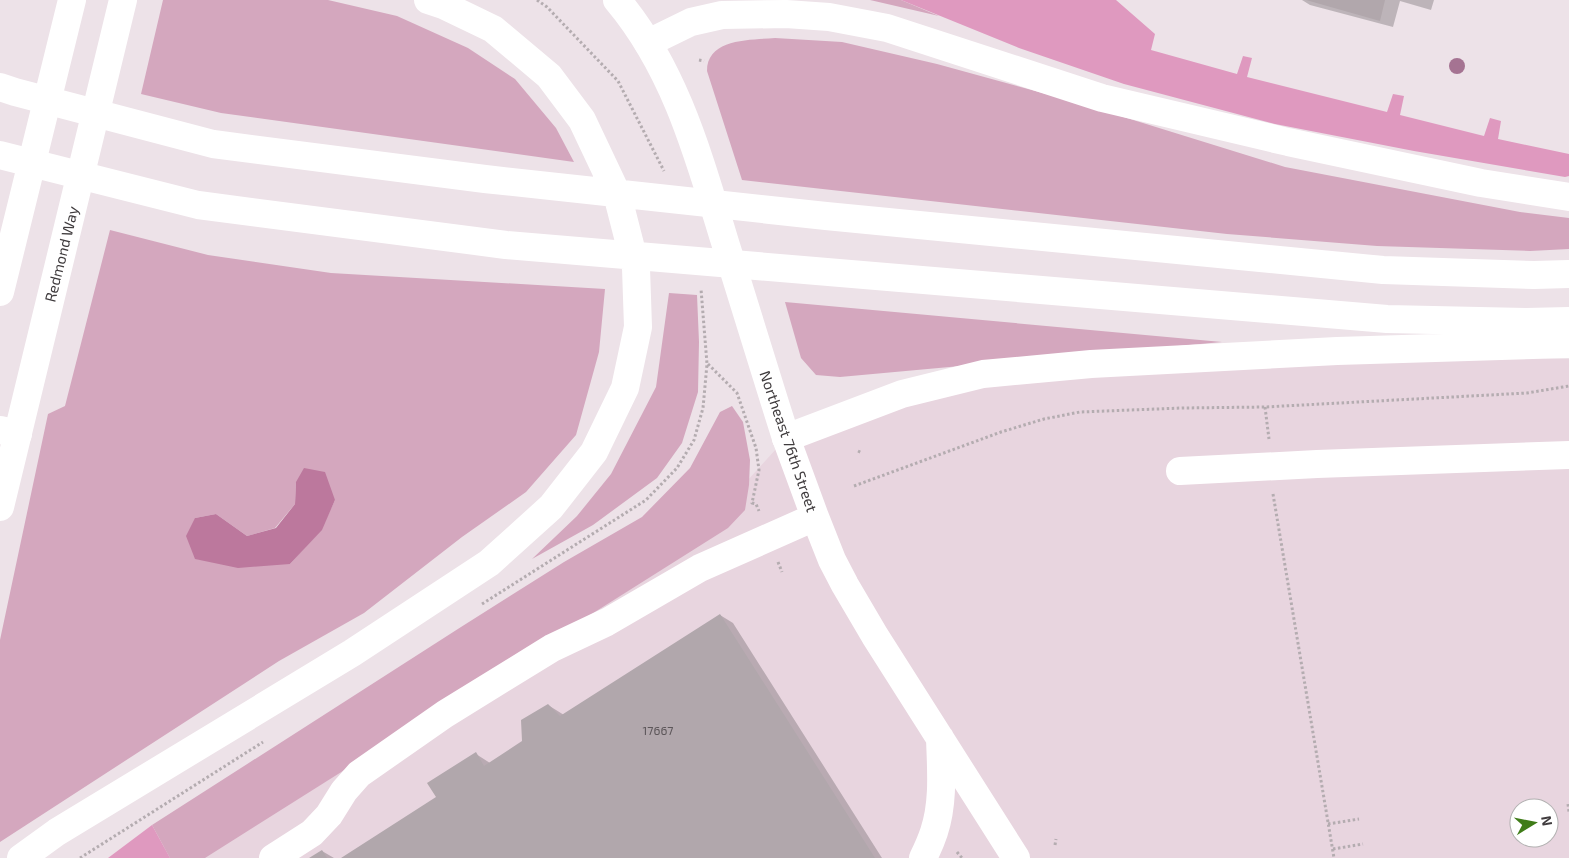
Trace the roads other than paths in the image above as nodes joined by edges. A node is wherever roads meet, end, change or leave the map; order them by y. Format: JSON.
{"nodes":[{"id":1,"x":72,"y":0,"type":"edge"},
{"id":2,"x":123,"y":0,"type":"edge"},
{"id":3,"x":428,"y":0,"type":"edge"},
{"id":4,"x":617,"y":0,"type":"edge"},
{"id":5,"x":648,"y":43,"type":"junction"},
{"id":6,"x":0,"y":87,"type":"edge"},
{"id":7,"x":0,"y":155,"type":"edge"},
{"id":8,"x":1569,"y":197,"type":"edge"},
{"id":9,"x":1569,"y":274,"type":"edge"},
{"id":10,"x":0,"y":292,"type":"edge"},
{"id":11,"x":1569,"y":321,"type":"edge"},
{"id":12,"x":1569,"y":344,"type":"edge"},
{"id":13,"x":9,"y":432,"type":"edge"},
{"id":14,"x":786,"y":438,"type":"junction"},
{"id":15,"x":1569,"y":455,"type":"edge"},
{"id":16,"x":1180,"y":471,"type":"dead end"},
{"id":17,"x":0,"y":507,"type":"edge"},
{"id":18,"x":815,"y":518,"type":"junction"},
{"id":19,"x":940,"y":736,"type":"junction"},
{"id":20,"x":21,"y":858,"type":"edge"},
{"id":21,"x":273,"y":858,"type":"edge"},
{"id":22,"x":923,"y":858,"type":"edge"},
{"id":23,"x":1016,"y":858,"type":"edge"}],
"edges":[{"from":1,"to":10,"type":"main road"},
{"from":2,"to":13,"type":"main road","name":"Redmond Way"},
{"from":3,"to":20,"type":"main road"},
{"from":4,"to":5,"type":"main road","name":"Northeast 76th Street"},
{"from":5,"to":8,"type":"main road"},
{"from":5,"to":14,"type":"main road","name":"Northeast 76th Street"},
{"from":6,"to":9,"type":"main road"},
{"from":7,"to":11,"type":"main road"},
{"from":12,"to":14,"type":"main road"},
{"from":13,"to":17,"type":"main road","name":"Redmond Way"},
{"from":14,"to":18,"type":"main road","name":"Northeast 76th Street"},
{"from":15,"to":16,"type":"main road"},
{"from":18,"to":19,"type":"main road","name":"Northeast 76th Street"},
{"from":18,"to":21,"type":"main road"},
{"from":19,"to":22,"type":"main road"},
{"from":19,"to":23,"type":"main road","name":"Northeast 76th Street"}]}
